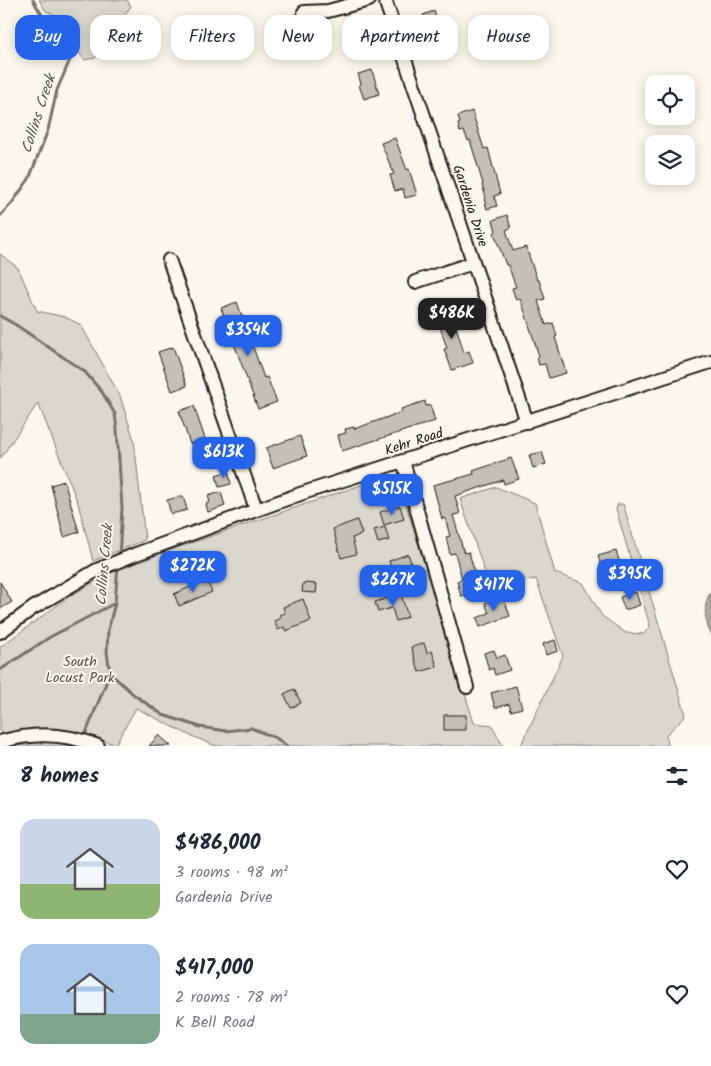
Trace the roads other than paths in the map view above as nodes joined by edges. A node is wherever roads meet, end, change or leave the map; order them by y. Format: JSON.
{"nodes":[{"id":1,"x":369,"y":0,"type":"edge"},
{"id":2,"x":385,"y":0,"type":"edge"},
{"id":3,"x":304,"y":12,"type":"dead end"},
{"id":4,"x":168,"y":260,"type":"dead end"},
{"id":5,"x":473,"y":263,"type":"junction"},
{"id":6,"x":415,"y":282,"type":"dead end"},
{"id":7,"x":711,"y":362,"type":"edge"},
{"id":8,"x":527,"y":422,"type":"junction"},
{"id":9,"x":403,"y":461,"type":"junction"},
{"id":10,"x":256,"y":509,"type":"junction"},
{"id":11,"x":0,"y":632,"type":"edge"},
{"id":12,"x":467,"y":687,"type":"dead end"},
{"id":13,"x":0,"y":742,"type":"edge"},
{"id":14,"x":94,"y":745,"type":"edge"}],
"edges":[{"from":1,"to":3,"type":"street"},
{"from":2,"to":5,"type":"street","name":"Gardenia Drive"},
{"from":4,"to":10,"type":"street"},
{"from":5,"to":6,"type":"street"},
{"from":5,"to":8,"type":"street","name":"Gardenia Drive"},
{"from":7,"to":8,"type":"street","name":"Kehr Road"},
{"from":8,"to":9,"type":"street","name":"Kehr Road"},
{"from":9,"to":10,"type":"street","name":"Kehr Road"},
{"from":9,"to":12,"type":"street"},
{"from":10,"to":11,"type":"street","name":"Kehr Road"},
{"from":13,"to":14,"type":"street"}]}
